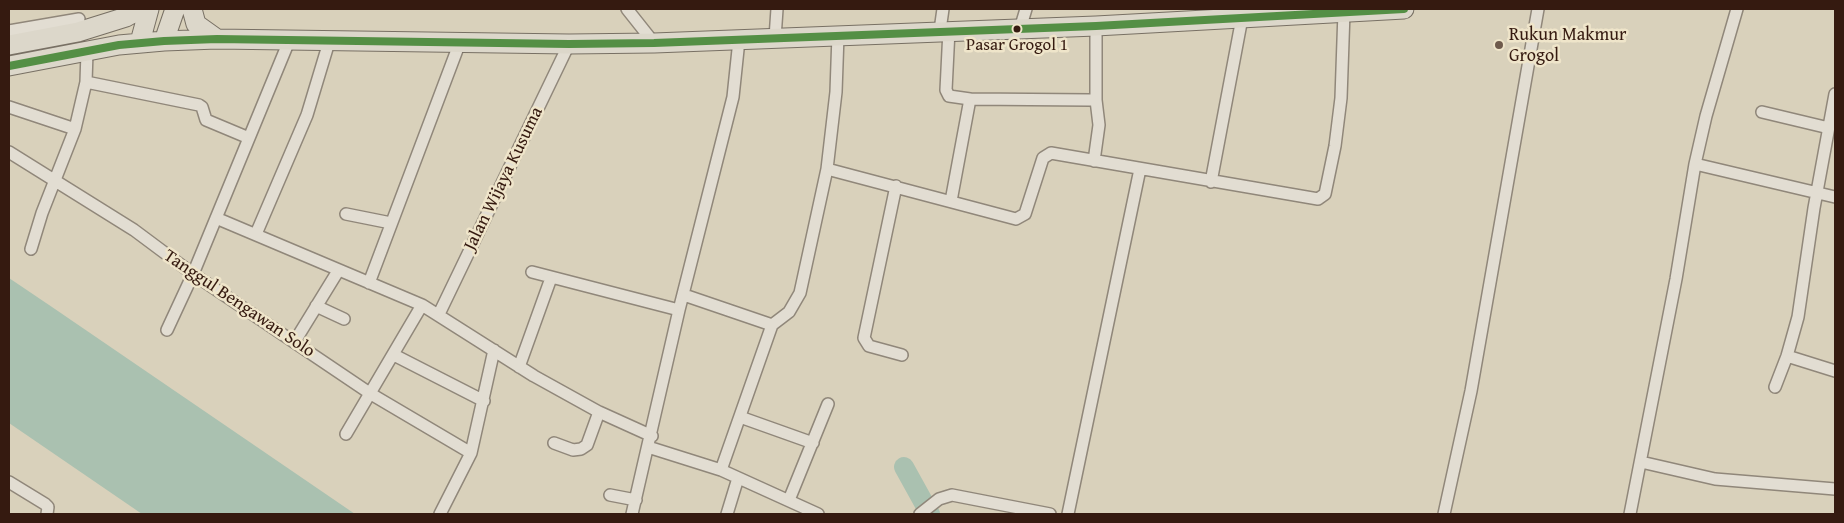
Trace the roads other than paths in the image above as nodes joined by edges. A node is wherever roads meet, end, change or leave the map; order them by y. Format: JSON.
{"nodes":[{"id":1,"x":140,"y":9,"type":"edge"},
{"id":2,"x":149,"y":9,"type":"edge"},
{"id":3,"x":176,"y":9,"type":"edge"},
{"id":4,"x":192,"y":9,"type":"edge"},
{"id":5,"x":627,"y":9,"type":"edge"},
{"id":6,"x":777,"y":9,"type":"edge"},
{"id":7,"x":943,"y":9,"type":"edge"},
{"id":8,"x":1026,"y":9,"type":"edge"},
{"id":9,"x":1404,"y":9,"type":"edge"},
{"id":10,"x":1538,"y":9,"type":"edge"},
{"id":11,"x":1737,"y":9,"type":"edge"},
{"id":12,"x":1336,"y":11,"type":"edge"},
{"id":13,"x":1282,"y":12,"type":"edge"},
{"id":14,"x":1171,"y":15,"type":"edge"},
{"id":15,"x":1242,"y":18,"type":"junction"},
{"id":16,"x":79,"y":19,"type":"dead end"},
{"id":17,"x":1096,"y":26,"type":"junction"},
{"id":18,"x":1020,"y":28,"type":"junction"},
{"id":19,"x":944,"y":30,"type":"junction"},
{"id":20,"x":9,"y":31,"type":"edge"},
{"id":21,"x":838,"y":35,"type":"junction"},
{"id":22,"x":775,"y":38,"type":"junction"},
{"id":23,"x":217,"y":39,"type":"junction"},
{"id":24,"x":739,"y":40,"type":"junction"},
{"id":25,"x":164,"y":41,"type":"junction"},
{"id":26,"x":289,"y":41,"type":"junction"},
{"id":27,"x":140,"y":42,"type":"junction"},
{"id":28,"x":329,"y":42,"type":"junction"},
{"id":29,"x":460,"y":42,"type":"junction"},
{"id":30,"x":654,"y":43,"type":"junction"},
{"id":31,"x":569,"y":44,"type":"junction"},
{"id":32,"x":9,"y":45,"type":"edge"},
{"id":33,"x":87,"y":52,"type":"junction"},
{"id":34,"x":9,"y":66,"type":"edge"},
{"id":35,"x":86,"y":82,"type":"junction"},
{"id":36,"x":1835,"y":94,"type":"edge"},
{"id":37,"x":970,"y":99,"type":"junction"},
{"id":38,"x":1096,"y":100,"type":"junction"},
{"id":39,"x":9,"y":107,"type":"edge"},
{"id":40,"x":1762,"y":112,"type":"dead end"},
{"id":41,"x":1829,"y":128,"type":"junction"},
{"id":42,"x":75,"y":129,"type":"junction"},
{"id":43,"x":249,"y":138,"type":"junction"},
{"id":44,"x":9,"y":152,"type":"edge"},
{"id":45,"x":1094,"y":161,"type":"junction"},
{"id":46,"x":1695,"y":164,"type":"junction"},
{"id":47,"x":827,"y":169,"type":"junction"},
{"id":48,"x":1140,"y":169,"type":"junction"},
{"id":49,"x":55,"y":181,"type":"junction"},
{"id":50,"x":1211,"y":182,"type":"junction"},
{"id":51,"x":896,"y":186,"type":"junction"},
{"id":52,"x":1816,"y":194,"type":"junction"},
{"id":53,"x":1835,"y":197,"type":"edge"},
{"id":54,"x":951,"y":201,"type":"junction"},
{"id":55,"x":346,"y":214,"type":"dead end"},
{"id":56,"x":216,"y":218,"type":"junction"},
{"id":57,"x":391,"y":223,"type":"junction"},
{"id":58,"x":256,"y":234,"type":"junction"},
{"id":59,"x":31,"y":249,"type":"dead end"},
{"id":60,"x":338,"y":271,"type":"junction"},
{"id":61,"x":532,"y":272,"type":"dead end"},
{"id":62,"x":193,"y":274,"type":"junction"},
{"id":63,"x":551,"y":278,"type":"junction"},
{"id":64,"x":369,"y":282,"type":"junction"},
{"id":65,"x":684,"y":295,"type":"junction"},
{"id":66,"x":422,"y":305,"type":"junction"},
{"id":67,"x":316,"y":306,"type":"junction"},
{"id":68,"x":679,"y":310,"type":"junction"},
{"id":69,"x":439,"y":314,"type":"junction"},
{"id":70,"x":344,"y":319,"type":"dead end"},
{"id":71,"x":776,"y":322,"type":"junction"},
{"id":72,"x":167,"y":330,"type":"dead end"},
{"id":73,"x":294,"y":341,"type":"junction"},
{"id":74,"x":494,"y":350,"type":"junction"},
{"id":75,"x":394,"y":355,"type":"junction"},
{"id":76,"x":902,"y":355,"type":"dead end"},
{"id":77,"x":1787,"y":356,"type":"junction"},
{"id":78,"x":519,"y":367,"type":"junction"},
{"id":79,"x":1835,"y":371,"type":"edge"},
{"id":80,"x":1775,"y":387,"type":"dead end"},
{"id":81,"x":371,"y":394,"type":"junction"},
{"id":82,"x":484,"y":402,"type":"junction"},
{"id":83,"x":828,"y":404,"type":"dead end"},
{"id":84,"x":600,"y":412,"type":"junction"},
{"id":85,"x":740,"y":417,"type":"junction"},
{"id":86,"x":346,"y":434,"type":"dead end"},
{"id":87,"x":650,"y":441,"type":"junction"},
{"id":88,"x":813,"y":443,"type":"junction"},
{"id":89,"x":554,"y":444,"type":"dead end"},
{"id":90,"x":471,"y":453,"type":"junction"},
{"id":91,"x":1641,"y":462,"type":"junction"},
{"id":92,"x":721,"y":470,"type":"junction"},
{"id":93,"x":738,"y":478,"type":"junction"},
{"id":94,"x":9,"y":482,"type":"edge"},
{"id":95,"x":1835,"y":489,"type":"edge"},
{"id":96,"x":610,"y":495,"type":"dead end"},
{"id":97,"x":636,"y":500,"type":"junction"},
{"id":98,"x":789,"y":500,"type":"junction"},
{"id":99,"x":805,"y":511,"type":"edge"},
{"id":100,"x":47,"y":514,"type":"edge"},
{"id":101,"x":440,"y":514,"type":"edge"},
{"id":102,"x":632,"y":514,"type":"edge"},
{"id":103,"x":727,"y":514,"type":"edge"},
{"id":104,"x":818,"y":514,"type":"edge"},
{"id":105,"x":920,"y":514,"type":"edge"},
{"id":106,"x":1050,"y":514,"type":"edge"},
{"id":107,"x":1068,"y":514,"type":"edge"},
{"id":108,"x":1444,"y":514,"type":"edge"},
{"id":109,"x":1630,"y":514,"type":"edge"}],
"edges":[{"from":1,"to":32,"type":"main road"},
{"from":2,"to":27,"type":"main road"},
{"from":3,"to":25,"type":"main road"},
{"from":4,"to":23,"type":"main road"},
{"from":5,"to":30,"type":"street"},
{"from":6,"to":22,"type":"street"},
{"from":7,"to":19,"type":"street"},
{"from":8,"to":18,"type":"street"},
{"from":9,"to":12,"type":"main road"},
{"from":10,"to":108,"type":"street"},
{"from":11,"to":46,"type":"street"},
{"from":12,"to":13,"type":"main road"},
{"from":12,"to":50,"type":"street"},
{"from":13,"to":15,"type":"main road"},
{"from":14,"to":15,"type":"main road"},
{"from":14,"to":17,"type":"main road"},
{"from":15,"to":50,"type":"street"},
{"from":16,"to":20,"type":"street"},
{"from":17,"to":18,"type":"main road"},
{"from":17,"to":38,"type":"street"},
{"from":18,"to":19,"type":"main road"},
{"from":19,"to":21,"type":"main road"},
{"from":19,"to":37,"type":"street"},
{"from":21,"to":22,"type":"main road"},
{"from":21,"to":47,"type":"street"},
{"from":22,"to":24,"type":"main road"},
{"from":23,"to":25,"type":"main road"},
{"from":23,"to":26,"type":"main road"},
{"from":24,"to":30,"type":"main road"},
{"from":24,"to":65,"type":"street"},
{"from":25,"to":27,"type":"main road"},
{"from":26,"to":28,"type":"main road"},
{"from":26,"to":43,"type":"street"},
{"from":27,"to":33,"type":"main road"},
{"from":28,"to":29,"type":"main road"},
{"from":28,"to":58,"type":"street"},
{"from":29,"to":31,"type":"main road"},
{"from":29,"to":57,"type":"street"},
{"from":30,"to":31,"type":"main road"},
{"from":31,"to":69,"type":"street","name":"Jalan Wijaya Kusuma"},
{"from":33,"to":34,"type":"main road"},
{"from":33,"to":35,"type":"street"},
{"from":35,"to":42,"type":"street"},
{"from":35,"to":43,"type":"street"},
{"from":36,"to":41,"type":"street"},
{"from":37,"to":38,"type":"street"},
{"from":37,"to":54,"type":"street"},
{"from":38,"to":45,"type":"street"},
{"from":39,"to":42,"type":"street"},
{"from":40,"to":41,"type":"street"},
{"from":41,"to":52,"type":"street"},
{"from":42,"to":49,"type":"street"},
{"from":43,"to":56,"type":"street"},
{"from":44,"to":49,"type":"street","name":"Tanggul Bengawan Solo"},
{"from":45,"to":48,"type":"street"},
{"from":45,"to":54,"type":"street"},
{"from":46,"to":52,"type":"street"},
{"from":46,"to":91,"type":"street"},
{"from":47,"to":51,"type":"street"},
{"from":47,"to":71,"type":"street"},
{"from":48,"to":50,"type":"street"},
{"from":48,"to":107,"type":"street"},
{"from":49,"to":59,"type":"street"},
{"from":49,"to":62,"type":"street","name":"Tanggul Bengawan Solo"},
{"from":51,"to":54,"type":"street"},
{"from":51,"to":76,"type":"street"},
{"from":52,"to":53,"type":"street"},
{"from":52,"to":77,"type":"street"},
{"from":55,"to":57,"type":"street"},
{"from":56,"to":58,"type":"street"},
{"from":56,"to":62,"type":"street"},
{"from":57,"to":64,"type":"street"},
{"from":58,"to":60,"type":"street"},
{"from":60,"to":64,"type":"street"},
{"from":60,"to":67,"type":"street"},
{"from":61,"to":63,"type":"street"},
{"from":62,"to":72,"type":"street"},
{"from":62,"to":73,"type":"street","name":"Tanggul Bengawan Solo"},
{"from":63,"to":68,"type":"street"},
{"from":63,"to":78,"type":"street"},
{"from":64,"to":66,"type":"street"},
{"from":65,"to":68,"type":"street"},
{"from":65,"to":71,"type":"street"},
{"from":66,"to":69,"type":"street"},
{"from":66,"to":75,"type":"street"},
{"from":67,"to":70,"type":"street"},
{"from":67,"to":73,"type":"street"},
{"from":68,"to":87,"type":"street"},
{"from":69,"to":74,"type":"street"},
{"from":71,"to":85,"type":"street"},
{"from":73,"to":81,"type":"street","name":"Tanggul Bengawan Solo"},
{"from":74,"to":78,"type":"street"},
{"from":74,"to":82,"type":"street"},
{"from":75,"to":81,"type":"street"},
{"from":75,"to":82,"type":"street"},
{"from":77,"to":79,"type":"street"},
{"from":77,"to":80,"type":"street"},
{"from":78,"to":84,"type":"street"},
{"from":81,"to":86,"type":"street"},
{"from":81,"to":90,"type":"street","name":"Tanggul Bengawan Solo"},
{"from":82,"to":90,"type":"street"},
{"from":83,"to":88,"type":"street"},
{"from":84,"to":87,"type":"street"},
{"from":84,"to":89,"type":"street"},
{"from":85,"to":88,"type":"street"},
{"from":85,"to":92,"type":"street"},
{"from":87,"to":92,"type":"street"},
{"from":87,"to":97,"type":"street"},
{"from":88,"to":98,"type":"street"},
{"from":90,"to":101,"type":"street"},
{"from":91,"to":95,"type":"street"},
{"from":91,"to":109,"type":"street"},
{"from":92,"to":93,"type":"street"},
{"from":93,"to":98,"type":"street"},
{"from":93,"to":103,"type":"street"},
{"from":94,"to":100,"type":"street"},
{"from":96,"to":97,"type":"street"},
{"from":97,"to":102,"type":"street"},
{"from":98,"to":99,"type":"street"},
{"from":99,"to":104,"type":"street"},
{"from":105,"to":106,"type":"street"}]}
